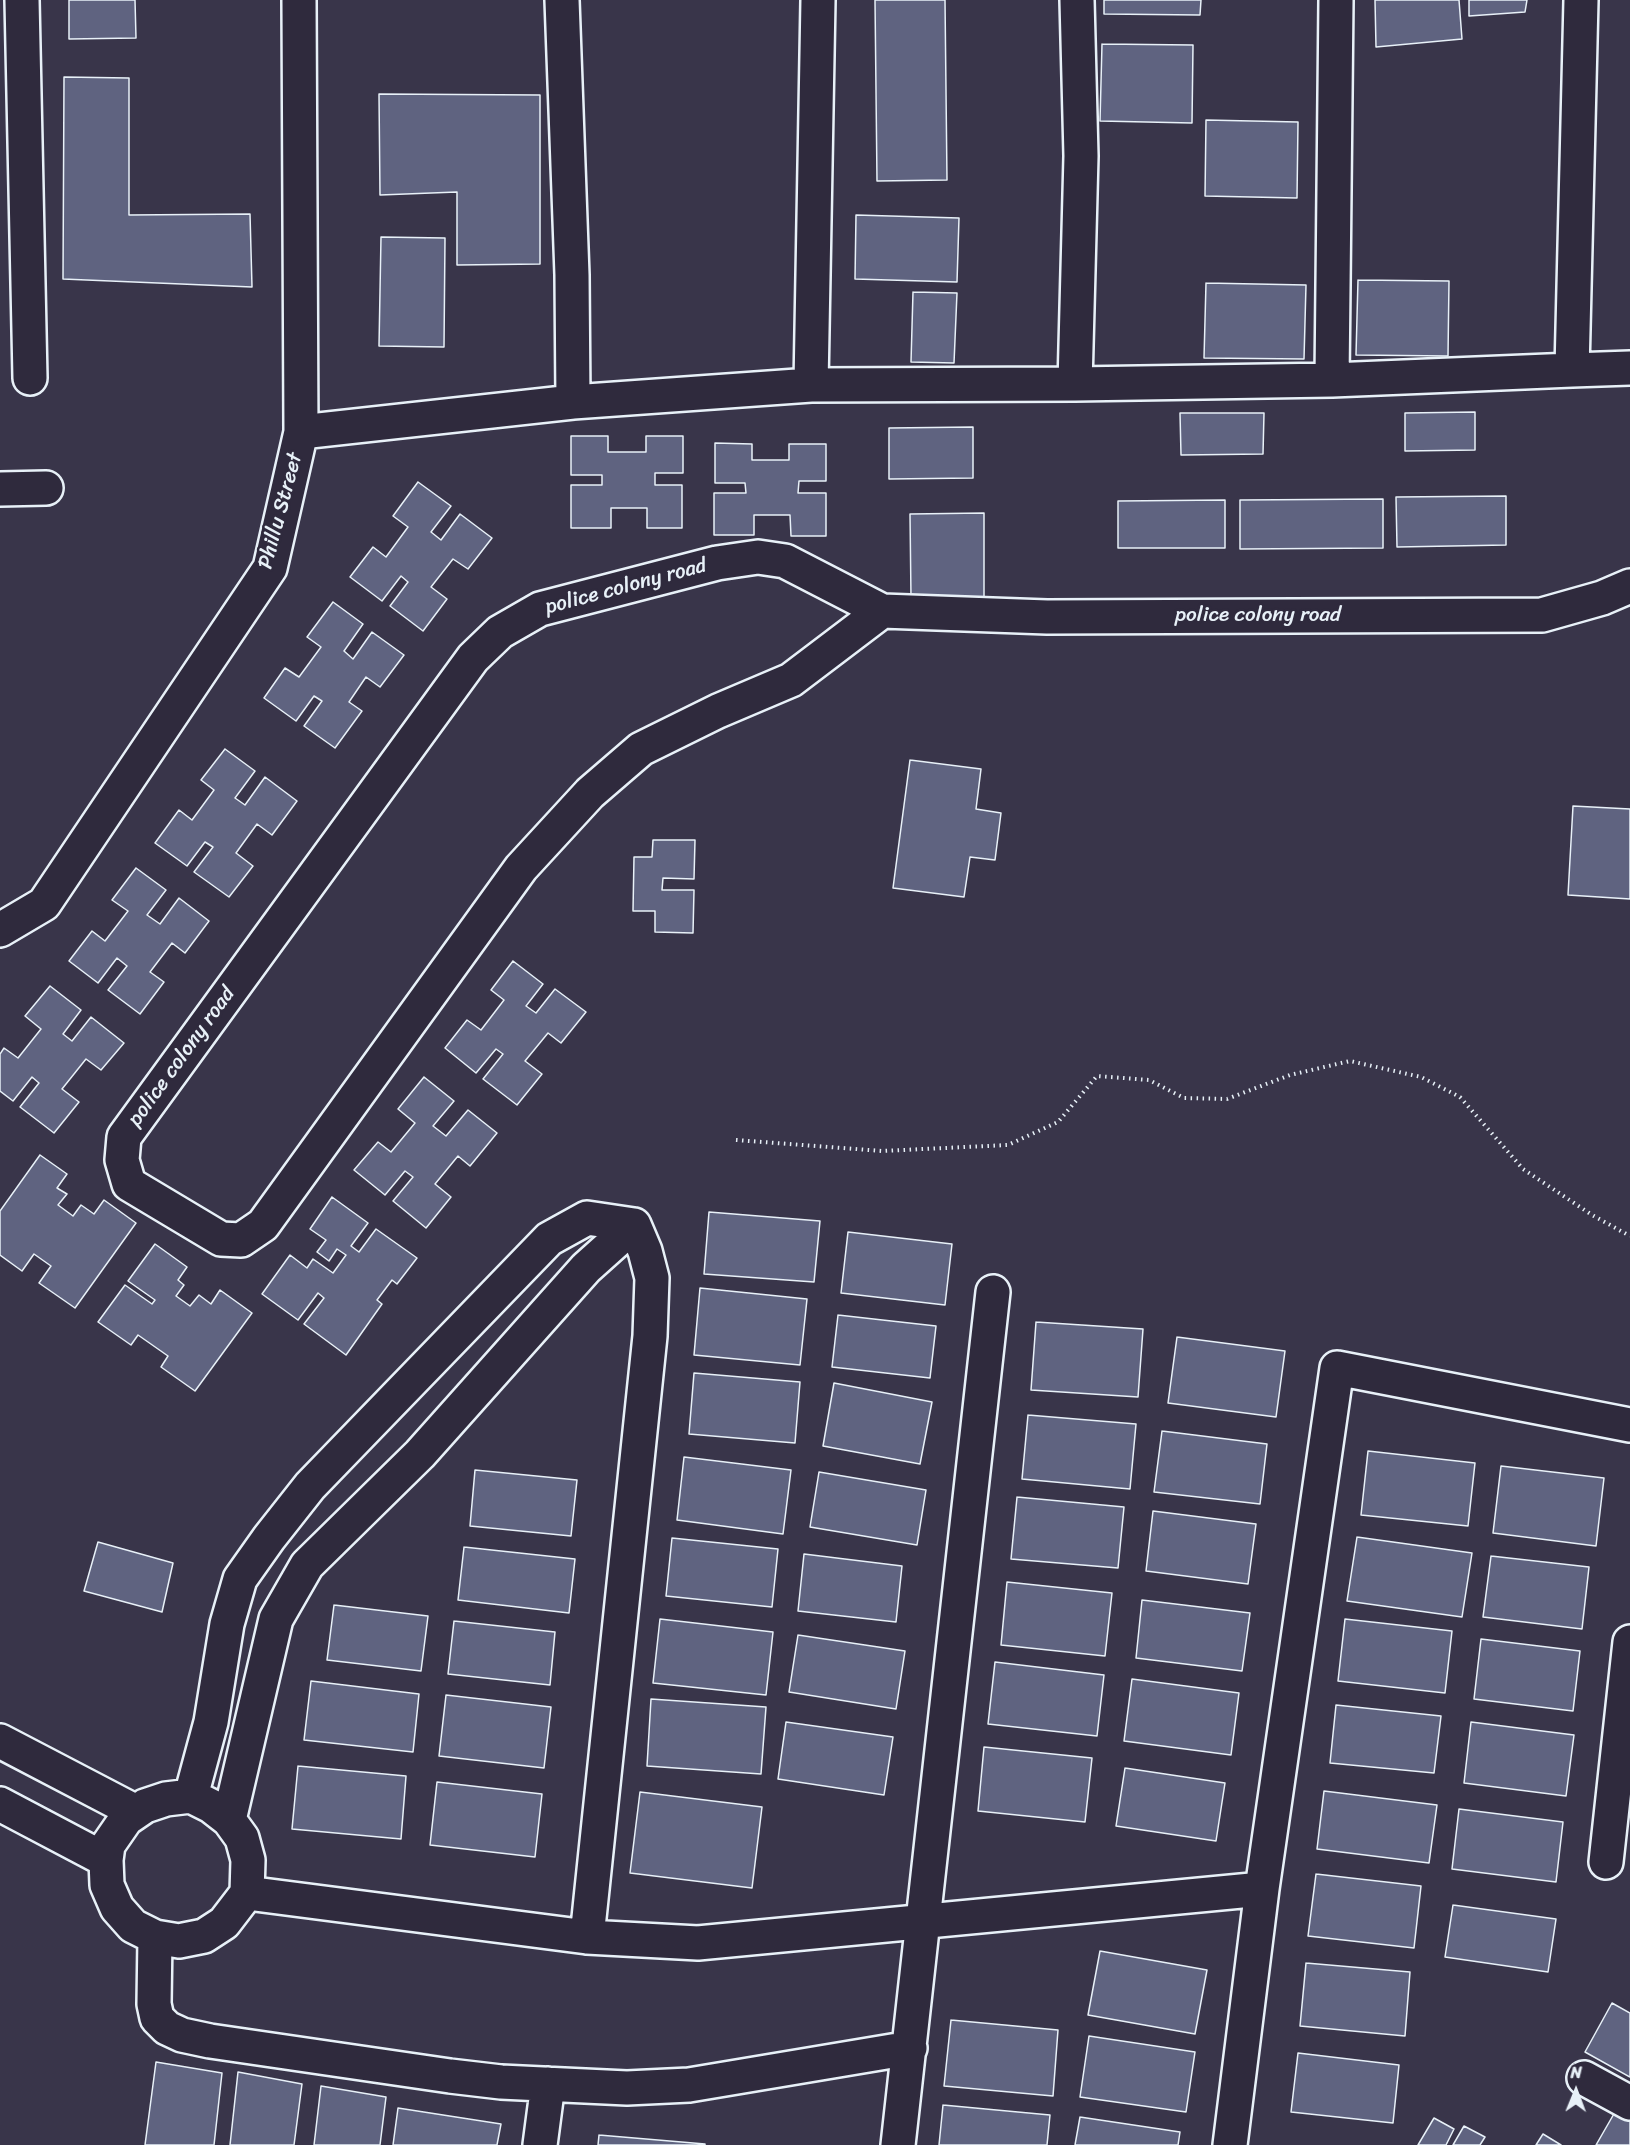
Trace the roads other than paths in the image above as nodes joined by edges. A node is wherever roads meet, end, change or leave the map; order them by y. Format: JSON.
{"nodes":[{"id":1,"x":22,"y":0,"type":"edge"},
{"id":2,"x":299,"y":0,"type":"edge"},
{"id":3,"x":562,"y":0,"type":"edge"},
{"id":4,"x":818,"y":0,"type":"edge"},
{"id":5,"x":1077,"y":0,"type":"edge"},
{"id":6,"x":1336,"y":0,"type":"edge"},
{"id":7,"x":1581,"y":0,"type":"edge"},
{"id":8,"x":1630,"y":368,"type":"edge"},
{"id":9,"x":1572,"y":370,"type":"junction"},
{"id":10,"x":30,"y":378,"type":"dead end"},
{"id":11,"x":1332,"y":380,"type":"junction"},
{"id":12,"x":1076,"y":384,"type":"junction"},
{"id":13,"x":812,"y":385,"type":"junction"},
{"id":14,"x":573,"y":402,"type":"junction"},
{"id":15,"x":301,"y":432,"type":"junction"},
{"id":16,"x":46,"y":488,"type":"dead end"},
{"id":17,"x":0,"y":489,"type":"edge"},
{"id":18,"x":1630,"y":586,"type":"edge"},
{"id":19,"x":882,"y":610,"type":"junction"},
{"id":20,"x":0,"y":930,"type":"edge"},
{"id":21,"x":634,"y":1225,"type":"junction"},
{"id":22,"x":993,"y":1292,"type":"dead end"},
{"id":23,"x":1630,"y":1425,"type":"edge"},
{"id":24,"x":269,"y":1538,"type":"junction"},
{"id":25,"x":307,"y":1565,"type":"junction"},
{"id":26,"x":1630,"y":1642,"type":"edge"},
{"id":27,"x":0,"y":1741,"type":"edge"},
{"id":28,"x":191,"y":1796,"type":"junction"},
{"id":29,"x":0,"y":1804,"type":"edge"},
{"id":30,"x":136,"y":1812,"type":"junction"},
{"id":31,"x":229,"y":1820,"type":"junction"},
{"id":32,"x":106,"y":1860,"type":"junction"},
{"id":33,"x":1606,"y":1862,"type":"dead end"},
{"id":34,"x":1262,"y":1888,"type":"junction"},
{"id":35,"x":247,"y":1893,"type":"junction"},
{"id":36,"x":925,"y":1921,"type":"junction"},
{"id":37,"x":155,"y":1937,"type":"junction"},
{"id":38,"x":588,"y":1937,"type":"junction"},
{"id":39,"x":910,"y":2048,"type":"junction"},
{"id":40,"x":1584,"y":2078,"type":"dead end"},
{"id":41,"x":548,"y":2084,"type":"junction"},
{"id":42,"x":1630,"y":2103,"type":"edge"},
{"id":43,"x":540,"y":2145,"type":"edge"},
{"id":44,"x":898,"y":2145,"type":"edge"},
{"id":45,"x":1230,"y":2145,"type":"edge"}],
"edges":[{"from":1,"to":10,"type":"street"},
{"from":2,"to":15,"type":"street","name":"Phillu Street"},
{"from":3,"to":14,"type":"street"},
{"from":4,"to":13,"type":"street"},
{"from":5,"to":12,"type":"street"},
{"from":6,"to":11,"type":"street"},
{"from":7,"to":9,"type":"street"},
{"from":8,"to":9,"type":"street"},
{"from":9,"to":11,"type":"street"},
{"from":11,"to":12,"type":"street"},
{"from":12,"to":13,"type":"street"},
{"from":13,"to":14,"type":"street"},
{"from":14,"to":15,"type":"street"},
{"from":15,"to":20,"type":"street","name":"Phillu Street"},
{"from":16,"to":17,"type":"street"},
{"from":18,"to":19,"type":"street","name":"police colony road"},
{"from":19,"to":19,"type":"street","name":"police colony road"},
{"from":21,"to":24,"type":"street"},
{"from":21,"to":25,"type":"street"},
{"from":21,"to":38,"type":"street"},
{"from":22,"to":36,"type":"street"},
{"from":23,"to":34,"type":"street"},
{"from":24,"to":25,"type":"street"},
{"from":24,"to":28,"type":"street"},
{"from":25,"to":31,"type":"street"},
{"from":26,"to":33,"type":"street"},
{"from":27,"to":30,"type":"street"},
{"from":28,"to":30,"type":"street"},
{"from":28,"to":31,"type":"street"},
{"from":29,"to":32,"type":"street"},
{"from":30,"to":32,"type":"street"},
{"from":31,"to":35,"type":"street"},
{"from":32,"to":37,"type":"street"},
{"from":34,"to":36,"type":"street"},
{"from":34,"to":45,"type":"street"},
{"from":35,"to":37,"type":"street"},
{"from":35,"to":38,"type":"street"},
{"from":36,"to":38,"type":"street"},
{"from":36,"to":39,"type":"street"},
{"from":37,"to":41,"type":"street"},
{"from":39,"to":41,"type":"street"},
{"from":39,"to":44,"type":"street"},
{"from":40,"to":42,"type":"street"},
{"from":41,"to":43,"type":"street"}]}
